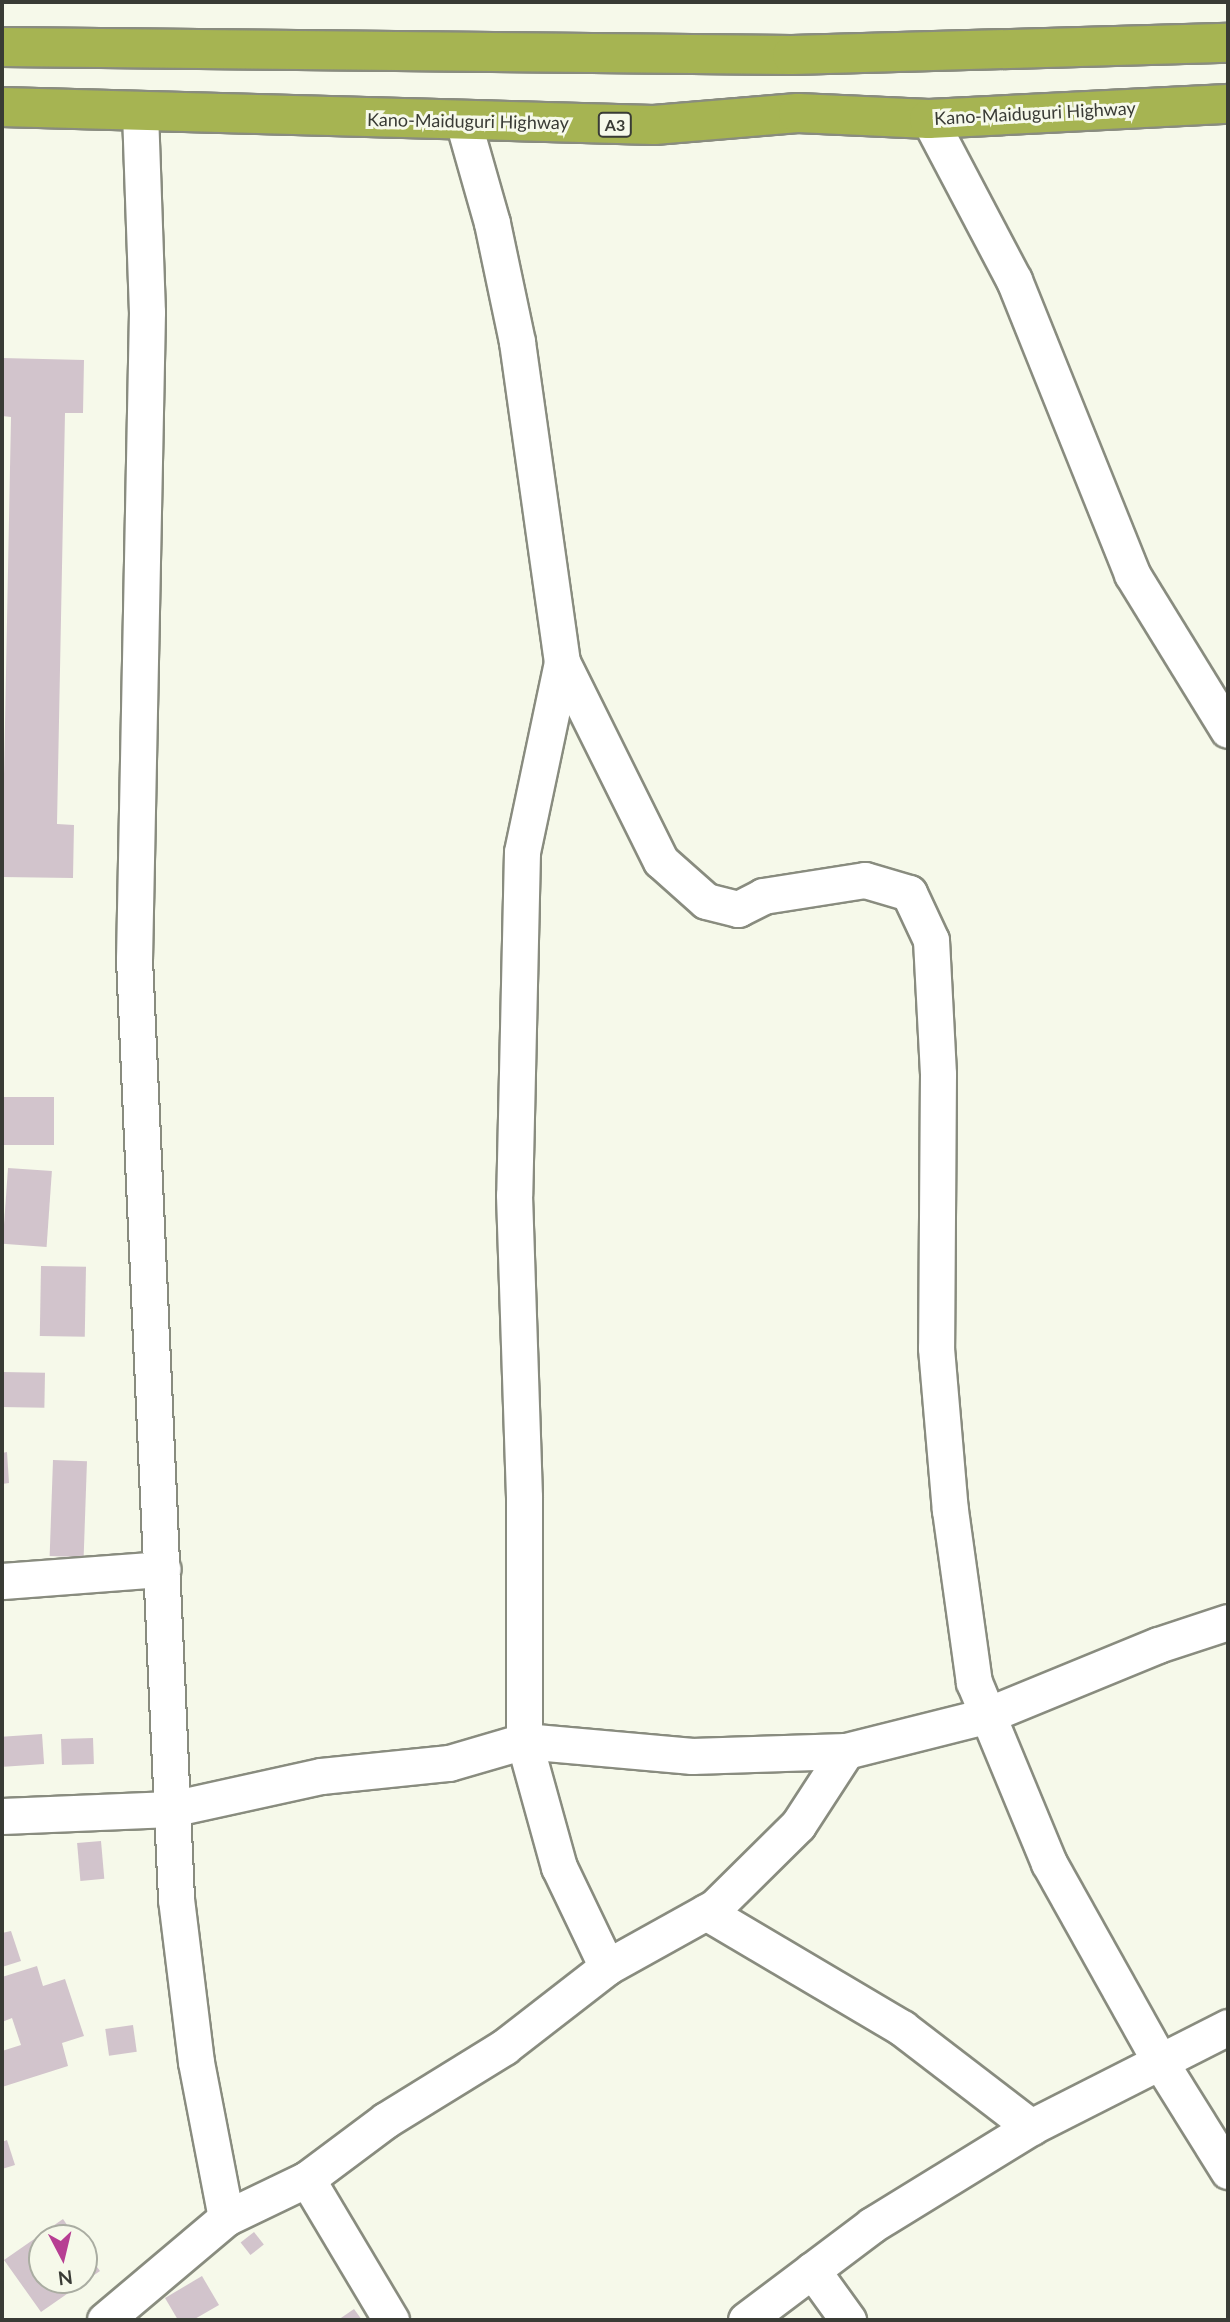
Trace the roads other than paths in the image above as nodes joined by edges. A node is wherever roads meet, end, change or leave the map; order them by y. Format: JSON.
{"nodes":[{"id":1,"x":1228,"y":43,"type":"edge"},
{"id":2,"x":2,"y":47,"type":"edge"},
{"id":3,"x":1228,"y":104,"type":"edge"},
{"id":4,"x":2,"y":107,"type":"edge"},
{"id":5,"x":140,"y":112,"type":"junction"},
{"id":6,"x":929,"y":119,"type":"junction"},
{"id":7,"x":463,"y":121,"type":"junction"},
{"id":8,"x":562,"y":662,"type":"junction"},
{"id":9,"x":1228,"y":730,"type":"edge"},
{"id":10,"x":163,"y":1569,"type":"junction"},
{"id":11,"x":2,"y":1581,"type":"edge"},
{"id":12,"x":1228,"y":1622,"type":"edge"},
{"id":13,"x":985,"y":1717,"type":"junction"},
{"id":14,"x":524,"y":1741,"type":"junction"},
{"id":15,"x":846,"y":1751,"type":"junction"},
{"id":16,"x":171,"y":1809,"type":"junction"},
{"id":17,"x":2,"y":1816,"type":"edge"},
{"id":18,"x":706,"y":1912,"type":"junction"},
{"id":19,"x":607,"y":1967,"type":"junction"},
{"id":20,"x":1228,"y":2027,"type":"edge"},
{"id":21,"x":1159,"y":2060,"type":"junction"},
{"id":22,"x":1031,"y":2127,"type":"junction"},
{"id":23,"x":1228,"y":2171,"type":"edge"},
{"id":24,"x":307,"y":2179,"type":"junction"},
{"id":25,"x":226,"y":2218,"type":"junction"},
{"id":26,"x":812,"y":2270,"type":"junction"},
{"id":27,"x":105,"y":2320,"type":"edge"},
{"id":28,"x":391,"y":2320,"type":"edge"},
{"id":29,"x":746,"y":2320,"type":"edge"},
{"id":30,"x":848,"y":2320,"type":"edge"}],
"edges":[{"from":1,"to":2,"type":"highway"},
{"from":3,"to":6,"type":"highway","name":"Kano-Maiduguri Highway","number":"A3"},
{"from":4,"to":5,"type":"highway","name":"Kano-Maiduguri Highway","number":"A3"},
{"from":5,"to":7,"type":"highway","name":"Kano-Maiduguri Highway","number":"A3"},
{"from":5,"to":10,"type":"street"},
{"from":6,"to":7,"type":"highway","name":"Kano-Maiduguri Highway","number":"A3"},
{"from":6,"to":9,"type":"street"},
{"from":7,"to":8,"type":"street"},
{"from":8,"to":13,"type":"street"},
{"from":8,"to":14,"type":"street"},
{"from":10,"to":11,"type":"street"},
{"from":10,"to":16,"type":"street"},
{"from":12,"to":13,"type":"street"},
{"from":13,"to":15,"type":"street"},
{"from":13,"to":21,"type":"street"},
{"from":14,"to":15,"type":"street"},
{"from":14,"to":16,"type":"street"},
{"from":14,"to":19,"type":"street"},
{"from":15,"to":18,"type":"street"},
{"from":16,"to":17,"type":"street"},
{"from":16,"to":25,"type":"street"},
{"from":18,"to":19,"type":"street"},
{"from":18,"to":22,"type":"street"},
{"from":19,"to":24,"type":"street"},
{"from":20,"to":21,"type":"street"},
{"from":21,"to":22,"type":"street"},
{"from":21,"to":23,"type":"street"},
{"from":22,"to":26,"type":"street"},
{"from":24,"to":25,"type":"street"},
{"from":24,"to":28,"type":"street"},
{"from":25,"to":27,"type":"street"},
{"from":26,"to":29,"type":"street"},
{"from":26,"to":30,"type":"street"}]}
